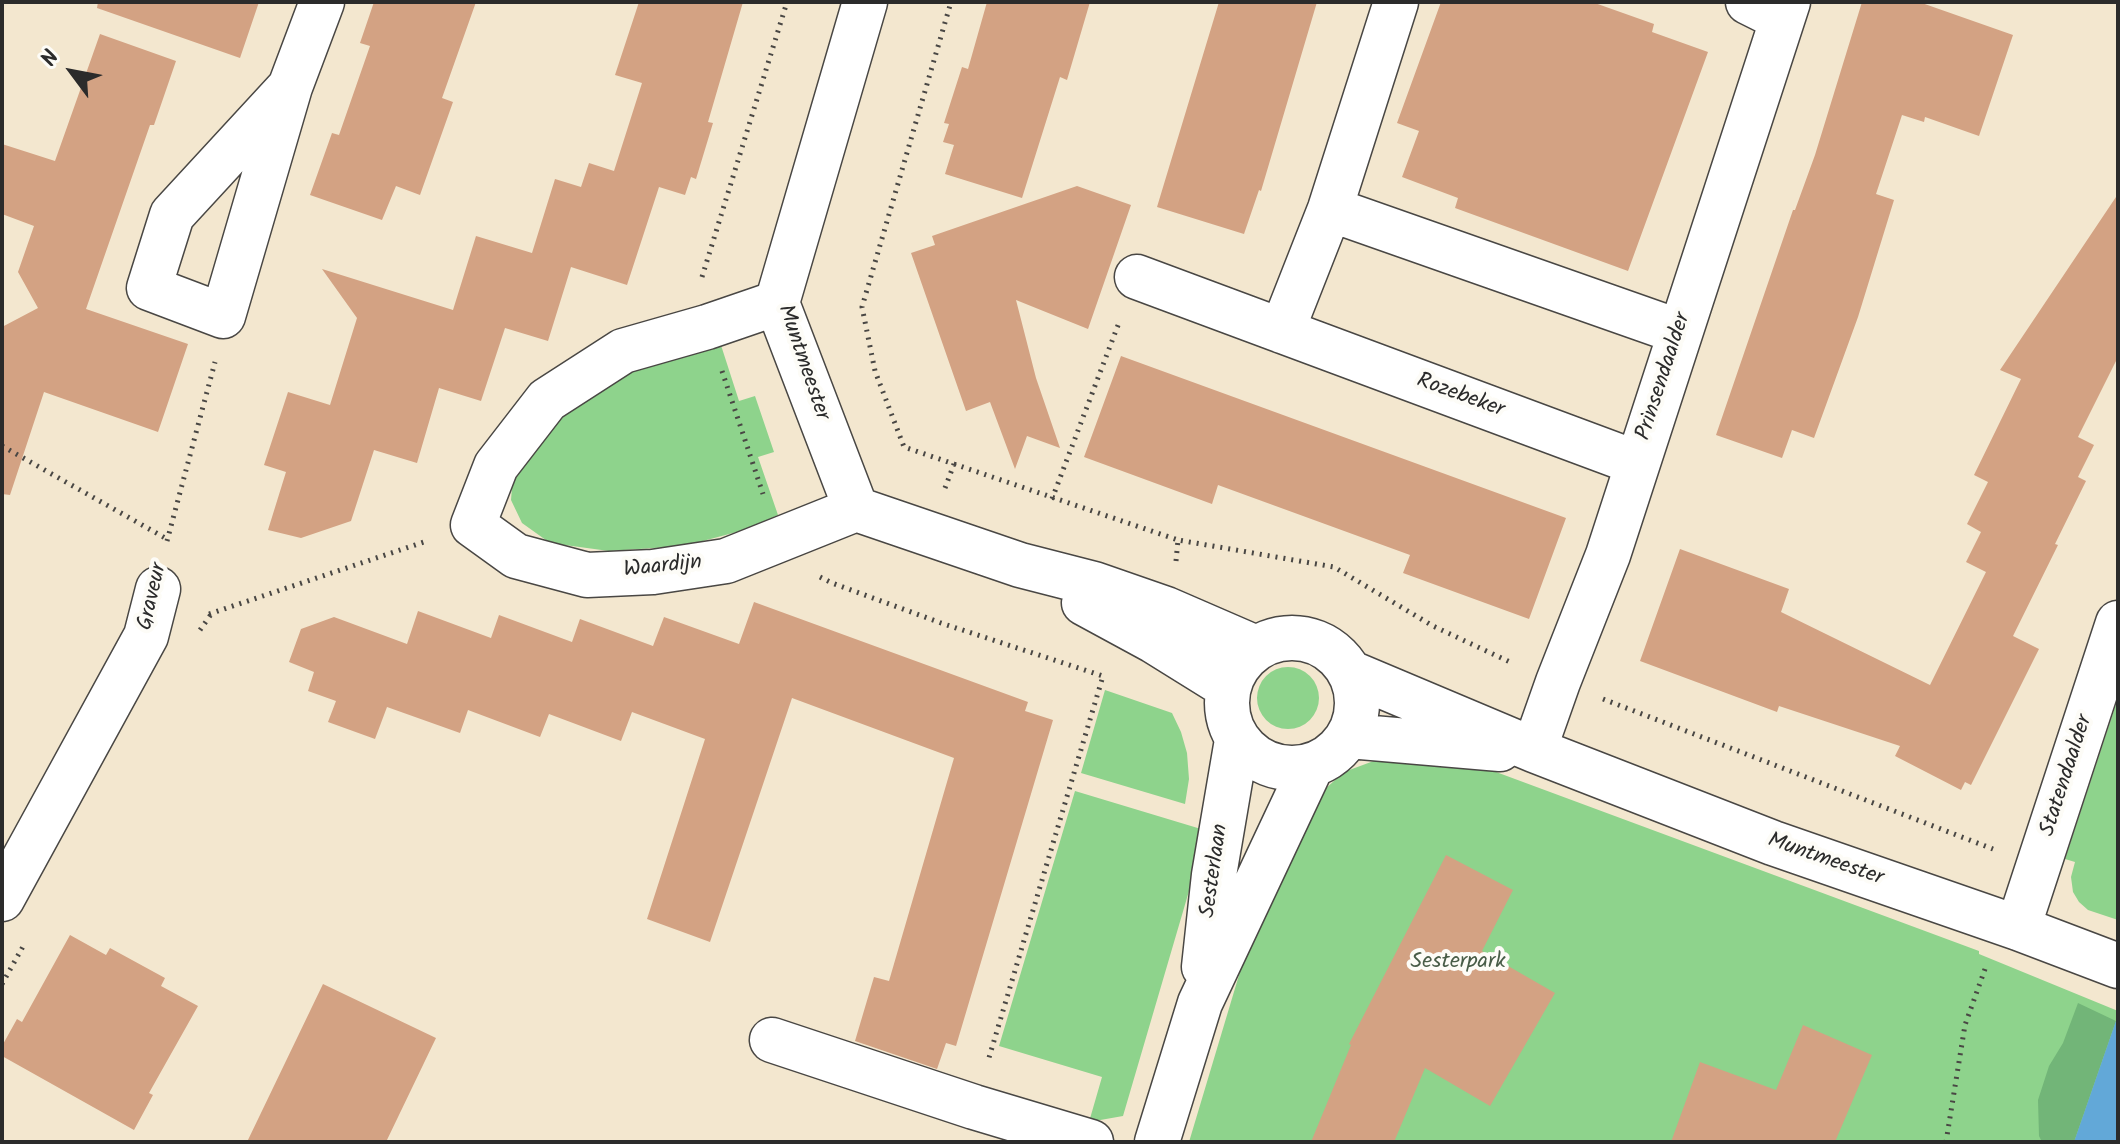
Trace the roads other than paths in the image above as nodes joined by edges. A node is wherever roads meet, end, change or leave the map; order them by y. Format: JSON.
{"nodes":[{"id":1,"x":322,"y":2,"type":"edge"},
{"id":2,"x":865,"y":2,"type":"edge"},
{"id":3,"x":1396,"y":2,"type":"edge"},
{"id":4,"x":1773,"y":8,"type":"edge"},
{"id":5,"x":290,"y":87,"type":"junction"},
{"id":6,"x":1330,"y":209,"type":"junction"},
{"id":7,"x":1137,"y":277,"type":"road end"},
{"id":8,"x":777,"y":303,"type":"junction"},
{"id":9,"x":1282,"y":331,"type":"junction"},
{"id":10,"x":1680,"y":332,"type":"junction"},
{"id":11,"x":1637,"y":463,"type":"junction"},
{"id":12,"x":856,"y":509,"type":"junction"},
{"id":13,"x":1020,"y":565,"type":"junction"},
{"id":14,"x":158,"y":589,"type":"road end"},
{"id":15,"x":2118,"y":623,"type":"edge"},
{"id":16,"x":1256,"y":648,"type":"junction"},
{"id":17,"x":1351,"y":673,"type":"junction"},
{"id":18,"x":1228,"y":687,"type":"junction"},
{"id":19,"x":1349,"y":736,"type":"junction"},
{"id":20,"x":1237,"y":740,"type":"junction"},
{"id":21,"x":1534,"y":750,"type":"junction"},
{"id":22,"x":1311,"y":767,"type":"junction"},
{"id":23,"x":2,"y":899,"type":"edge"},
{"id":24,"x":2018,"y":928,"type":"junction"},
{"id":25,"x":2098,"y":959,"type":"edge"},
{"id":26,"x":1200,"y":1003,"type":"junction"},
{"id":27,"x":772,"y":1040,"type":"dead end"},
{"id":28,"x":1091,"y":1142,"type":"edge"},
{"id":29,"x":1157,"y":1142,"type":"edge"}],
"edges":[{"from":1,"to":5,"type":"street"},
{"from":2,"to":8,"type":"street","name":"Muntmeester"},
{"from":3,"to":6,"type":"street"},
{"from":4,"to":10,"type":"street","name":"Prinsendaalder"},
{"from":5,"to":5,"type":"street"},
{"from":6,"to":9,"type":"street"},
{"from":6,"to":10,"type":"street"},
{"from":7,"to":9,"type":"street","name":"Rozebeker"},
{"from":8,"to":12,"type":"street","name":"Muntmeester"},
{"from":8,"to":12,"type":"street","name":"Waardijn"},
{"from":9,"to":11,"type":"street","name":"Rozebeker"},
{"from":10,"to":11,"type":"street","name":"Prinsendaalder"},
{"from":11,"to":21,"type":"street","name":"Prinsendaalder"},
{"from":12,"to":13,"type":"street"},
{"from":13,"to":16,"type":"street"},
{"from":13,"to":18,"type":"street"},
{"from":14,"to":23,"type":"street","name":"Graveur"},
{"from":15,"to":24,"type":"street","name":"Statendaalder"},
{"from":16,"to":17,"type":"street"},
{"from":16,"to":18,"type":"street"},
{"from":17,"to":19,"type":"street"},
{"from":17,"to":21,"type":"street","name":"Muntmeester"},
{"from":18,"to":20,"type":"street"},
{"from":19,"to":21,"type":"street","name":"Muntmeester"},
{"from":19,"to":22,"type":"street"},
{"from":20,"to":22,"type":"street"},
{"from":20,"to":26,"type":"street","name":"Sesterlaan"},
{"from":21,"to":24,"type":"street","name":"Muntmeester"},
{"from":22,"to":26,"type":"street","name":"Sesterlaan"},
{"from":24,"to":25,"type":"street","name":"Muntmeester"},
{"from":26,"to":29,"type":"street","name":"Sesterlaan"},
{"from":27,"to":28,"type":"street"}]}
